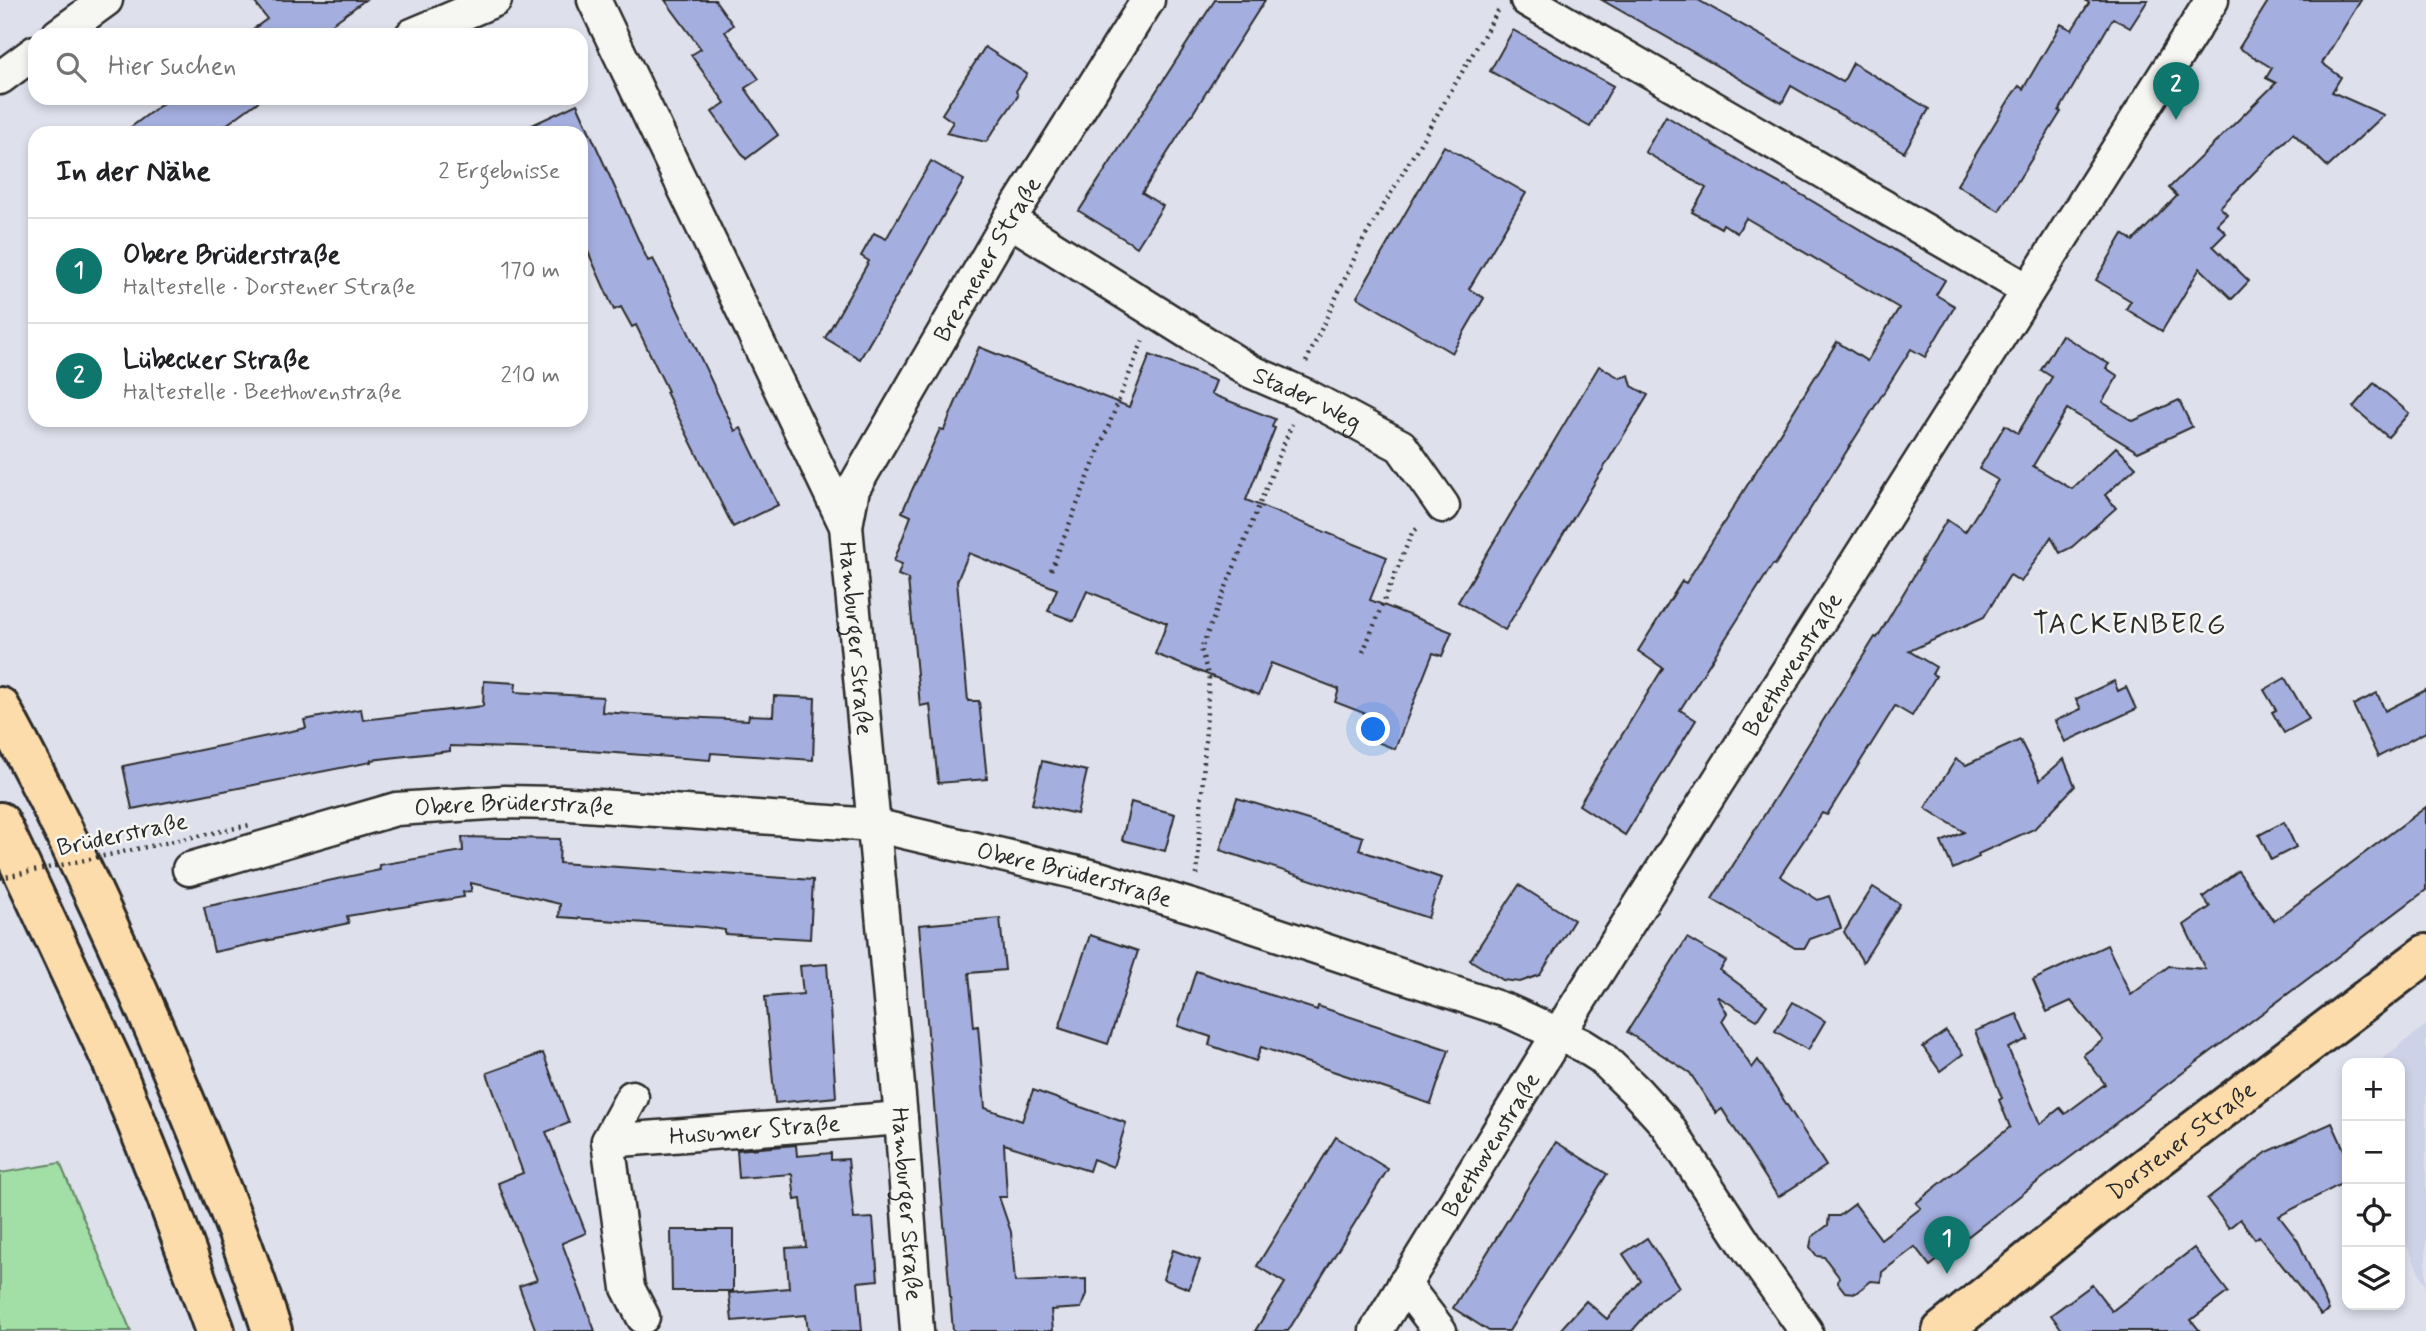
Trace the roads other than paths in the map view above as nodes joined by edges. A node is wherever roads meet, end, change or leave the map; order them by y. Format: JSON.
{"nodes":[{"id":1,"x":106,"y":0,"type":"edge"},
{"id":2,"x":495,"y":0,"type":"edge"},
{"id":3,"x":594,"y":0,"type":"edge"},
{"id":4,"x":1148,"y":0,"type":"edge"},
{"id":5,"x":1527,"y":0,"type":"edge"},
{"id":6,"x":2212,"y":0,"type":"edge"},
{"id":7,"x":68,"y":28,"type":"edge"},
{"id":8,"x":429,"y":28,"type":"edge"},
{"id":9,"x":28,"y":57,"type":"edge"},
{"id":10,"x":0,"y":78,"type":"edge"},
{"id":11,"x":1009,"y":220,"type":"junction"},
{"id":12,"x":2028,"y":290,"type":"junction"},
{"id":13,"x":1443,"y":506,"type":"road end"},
{"id":14,"x":846,"y":526,"type":"junction"},
{"id":15,"x":0,"y":707,"type":"edge"},
{"id":16,"x":0,"y":822,"type":"edge"},
{"id":17,"x":874,"y":825,"type":"junction"},
{"id":18,"x":189,"y":869,"type":"dead end"},
{"id":19,"x":2426,"y":954,"type":"edge"},
{"id":20,"x":1559,"y":1033,"type":"junction"},
{"id":21,"x":632,"y":1097,"type":"dead end"},
{"id":22,"x":901,"y":1118,"type":"junction"},
{"id":23,"x":608,"y":1141,"type":"junction"},
{"id":24,"x":1404,"y":1284,"type":"junction"},
{"id":25,"x":642,"y":1317,"type":"dead end"},
{"id":26,"x":215,"y":1331,"type":"edge"},
{"id":27,"x":272,"y":1331,"type":"edge"},
{"id":28,"x":917,"y":1331,"type":"edge"},
{"id":29,"x":1376,"y":1331,"type":"edge"},
{"id":30,"x":1440,"y":1331,"type":"edge"},
{"id":31,"x":1806,"y":1331,"type":"edge"},
{"id":32,"x":1942,"y":1331,"type":"edge"}],
"edges":[{"from":1,"to":7,"type":"street"},
{"from":2,"to":8,"type":"street"},
{"from":3,"to":14,"type":"street","name":"Hamburger Straße"},
{"from":4,"to":11,"type":"street","name":"Bremener Straße"},
{"from":5,"to":12,"type":"street"},
{"from":6,"to":12,"type":"street","name":"Beethovenstraße"},
{"from":9,"to":10,"type":"street"},
{"from":11,"to":13,"type":"street","name":"Stader Weg"},
{"from":11,"to":14,"type":"street","name":"Bremener Straße"},
{"from":12,"to":20,"type":"street","name":"Beethovenstraße"},
{"from":14,"to":17,"type":"street","name":"Hamburger Straße"},
{"from":15,"to":27,"type":"main road"},
{"from":16,"to":26,"type":"main road"},
{"from":17,"to":18,"type":"street","name":"Obere Brüderstraße"},
{"from":17,"to":20,"type":"street","name":"Obere Brüderstraße"},
{"from":17,"to":22,"type":"street","name":"Hamburger Straße"},
{"from":19,"to":32,"type":"main road","name":"Dorstener Straße"},
{"from":20,"to":24,"type":"street","name":"Beethovenstraße"},
{"from":20,"to":31,"type":"street","name":"Obere Brüderstraße"},
{"from":21,"to":23,"type":"street"},
{"from":22,"to":23,"type":"street","name":"Husumer Straße"},
{"from":22,"to":28,"type":"street","name":"Hamburger Straße"},
{"from":23,"to":25,"type":"street"},
{"from":24,"to":29,"type":"street","name":"Beethovenstraße"},
{"from":24,"to":30,"type":"street"}]}
